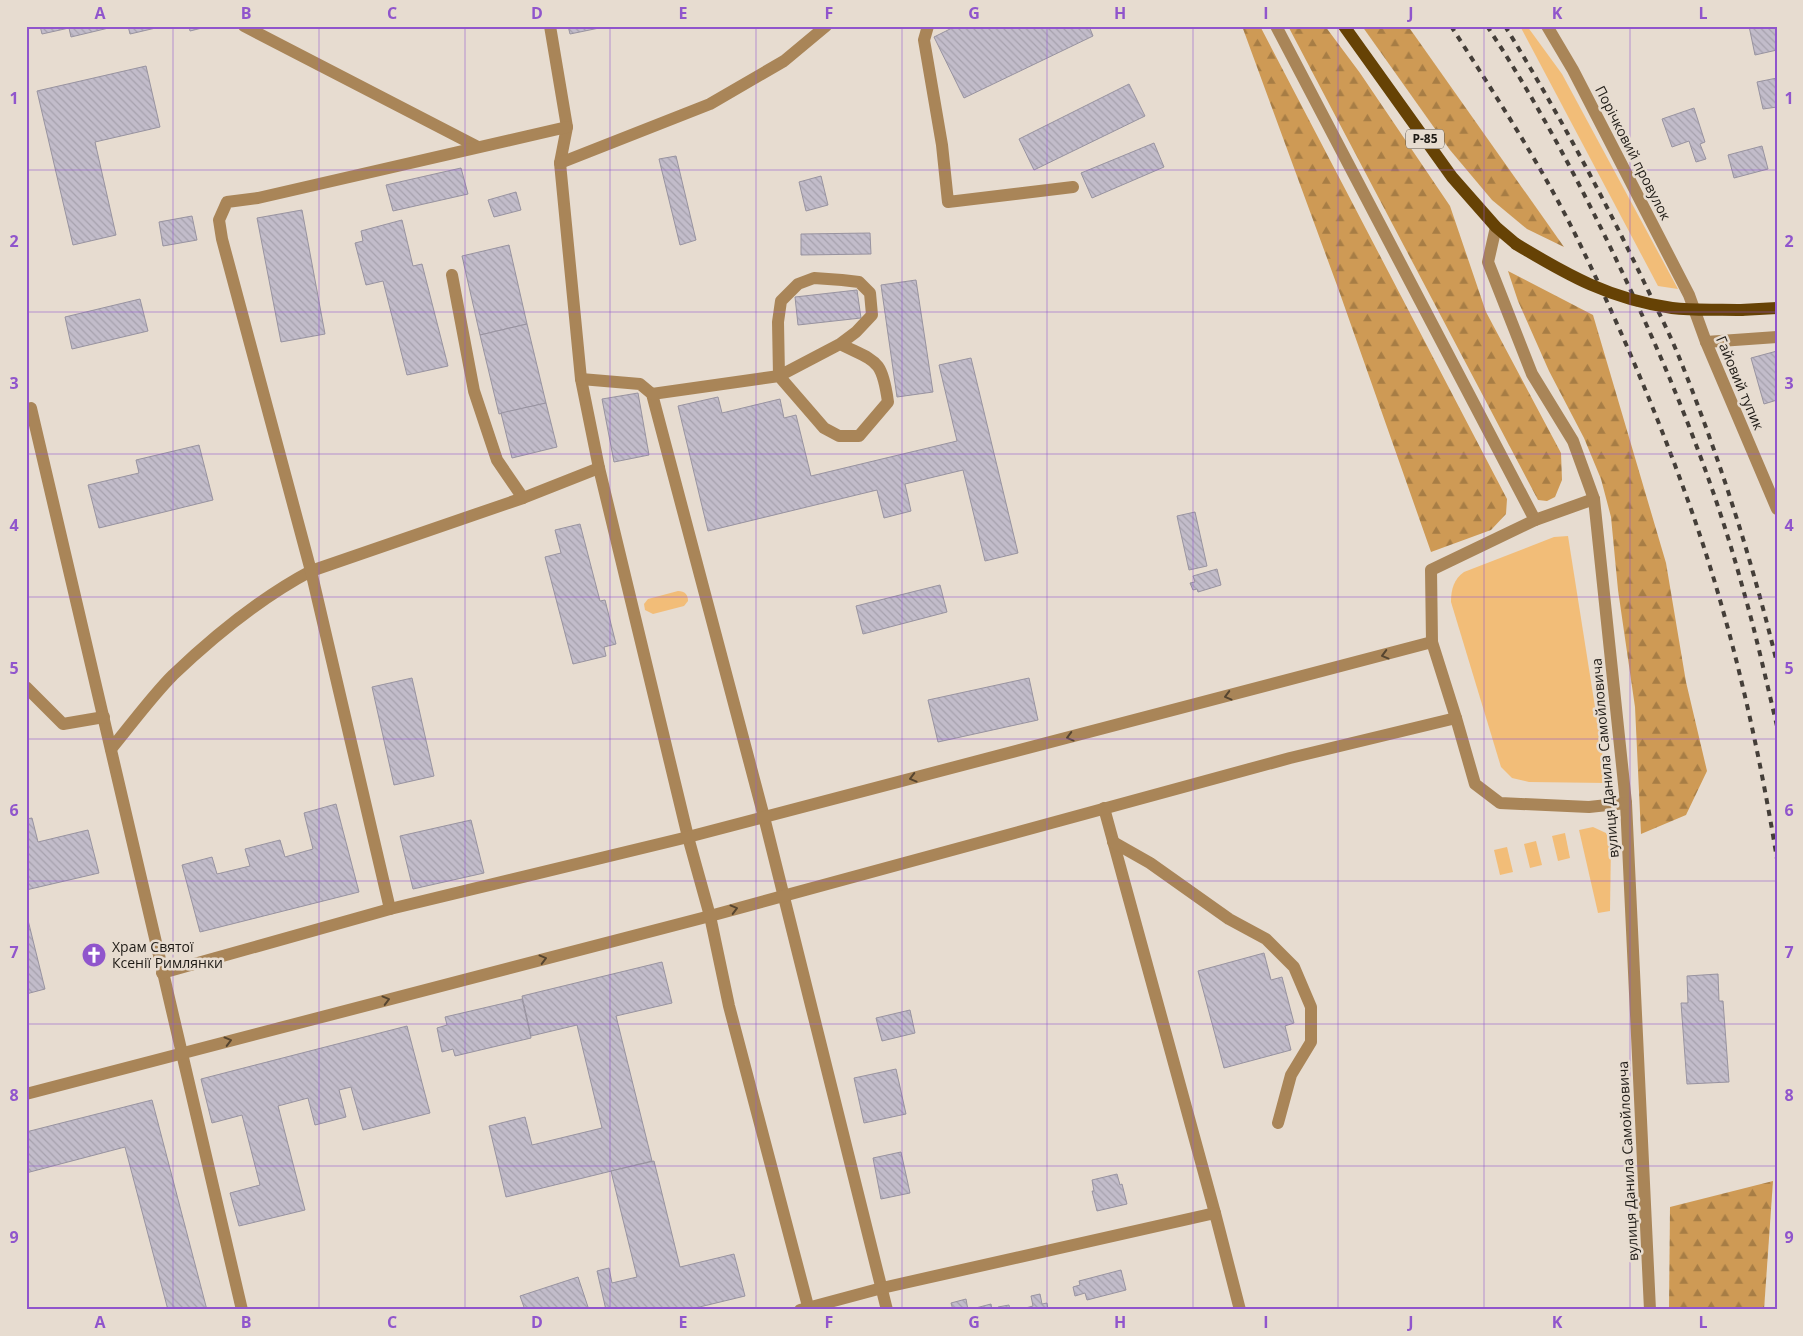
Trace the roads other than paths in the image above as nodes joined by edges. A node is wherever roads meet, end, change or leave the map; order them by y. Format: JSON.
{"nodes":[{"id":1,"x":244,"y":26,"type":"edge"},
{"id":2,"x":550,"y":26,"type":"edge"},
{"id":3,"x":826,"y":26,"type":"edge"},
{"id":4,"x":928,"y":26,"type":"edge"},
{"id":5,"x":1276,"y":26,"type":"edge"},
{"id":6,"x":1344,"y":26,"type":"edge"},
{"id":7,"x":1547,"y":26,"type":"edge"},
{"id":8,"x":567,"y":126,"type":"junction"},
{"id":9,"x":478,"y":147,"type":"junction"},
{"id":10,"x":560,"y":163,"type":"junction"},
{"id":11,"x":1073,"y":187,"type":"dead end"},
{"id":12,"x":1496,"y":227,"type":"junction"},
{"id":13,"x":452,"y":276,"type":"dead end"},
{"id":14,"x":1689,"y":295,"type":"joint"},
{"id":15,"x":1777,"y":308,"type":"edge"},
{"id":16,"x":1777,"y":338,"type":"edge"},
{"id":17,"x":1706,"y":342,"type":"junction"},
{"id":18,"x":840,"y":344,"type":"junction"},
{"id":19,"x":779,"y":376,"type":"junction"},
{"id":20,"x":581,"y":379,"type":"junction"},
{"id":21,"x":652,"y":394,"type":"junction"},
{"id":22,"x":31,"y":408,"type":"dead end"},
{"id":23,"x":599,"y":468,"type":"junction"},
{"id":24,"x":523,"y":498,"type":"junction"},
{"id":25,"x":1594,"y":499,"type":"junction"},
{"id":26,"x":1777,"y":509,"type":"edge"},
{"id":27,"x":1535,"y":520,"type":"junction"},
{"id":28,"x":310,"y":571,"type":"junction"},
{"id":29,"x":1432,"y":642,"type":"junction"},
{"id":30,"x":26,"y":687,"type":"edge"},
{"id":31,"x":104,"y":718,"type":"junction"},
{"id":32,"x":1456,"y":718,"type":"junction"},
{"id":33,"x":111,"y":749,"type":"junction"},
{"id":34,"x":1626,"y":803,"type":"junction"},
{"id":35,"x":1104,"y":808,"type":"junction"},
{"id":36,"x":764,"y":817,"type":"junction"},
{"id":37,"x":688,"y":837,"type":"junction"},
{"id":38,"x":1113,"y":842,"type":"junction"},
{"id":39,"x":784,"y":895,"type":"junction"},
{"id":40,"x":390,"y":909,"type":"junction"},
{"id":41,"x":710,"y":916,"type":"junction"},
{"id":42,"x":162,"y":973,"type":"junction"},
{"id":43,"x":181,"y":1054,"type":"junction"},
{"id":44,"x":26,"y":1094,"type":"edge"},
{"id":45,"x":1278,"y":1123,"type":"dead end"},
{"id":46,"x":1215,"y":1213,"type":"junction"},
{"id":47,"x":882,"y":1288,"type":"junction"},
{"id":48,"x":805,"y":1309,"type":"edge"},
{"id":49,"x":242,"y":1310,"type":"edge"},
{"id":50,"x":887,"y":1310,"type":"edge"},
{"id":51,"x":1240,"y":1310,"type":"edge"},
{"id":52,"x":1650,"y":1310,"type":"edge"}],
"edges":[{"from":1,"to":9,"type":"street"},
{"from":2,"to":8,"type":"street"},
{"from":3,"to":10,"type":"street"},
{"from":4,"to":11,"type":"street"},
{"from":5,"to":27,"type":"street"},
{"from":6,"to":12,"type":"main road","number":"Р-85"},
{"from":7,"to":14,"type":"street","name":"Порічковий провулок"},
{"from":8,"to":9,"type":"street"},
{"from":8,"to":10,"type":"street"},
{"from":9,"to":28,"type":"street"},
{"from":10,"to":20,"type":"street"},
{"from":12,"to":15,"type":"main road","number":"Р-85","bridge":true},
{"from":12,"to":25,"type":"street","name":"вулиця Данила Самойловича"},
{"from":13,"to":24,"type":"street"},
{"from":14,"to":17,"type":"street","name":"Гайовий тупик"},
{"from":16,"to":17,"type":"street"},
{"from":17,"to":26,"type":"street","name":"Гайовий тупик"},
{"from":18,"to":19,"type":"street"},
{"from":18,"to":19,"type":"street"},
{"from":18,"to":19,"type":"street"},
{"from":19,"to":21,"type":"street"},
{"from":20,"to":21,"type":"street"},
{"from":20,"to":23,"type":"street"},
{"from":21,"to":36,"type":"street"},
{"from":22,"to":31,"type":"street"},
{"from":23,"to":24,"type":"street"},
{"from":23,"to":37,"type":"street"},
{"from":24,"to":28,"type":"street"},
{"from":25,"to":27,"type":"street"},
{"from":25,"to":34,"type":"street","name":"вулиця Данила Самойловича"},
{"from":27,"to":29,"type":"street"},
{"from":28,"to":33,"type":"street"},
{"from":28,"to":40,"type":"street"},
{"from":29,"to":32,"type":"street"},
{"from":29,"to":36,"type":"street","one_way":true},
{"from":30,"to":31,"type":"street"},
{"from":31,"to":33,"type":"street"},
{"from":32,"to":34,"type":"street"},
{"from":32,"to":35,"type":"street"},
{"from":33,"to":42,"type":"street"},
{"from":34,"to":52,"type":"street","name":"вулиця Данила Самойловича"},
{"from":35,"to":38,"type":"street"},
{"from":35,"to":39,"type":"street"},
{"from":36,"to":37,"type":"street"},
{"from":36,"to":39,"type":"street"},
{"from":37,"to":40,"type":"street"},
{"from":37,"to":41,"type":"street"},
{"from":38,"to":45,"type":"street"},
{"from":38,"to":46,"type":"street"},
{"from":41,"to":39,"type":"street","one_way":true},
{"from":39,"to":47,"type":"street"},
{"from":40,"to":42,"type":"street"},
{"from":43,"to":41,"type":"street","one_way":true},
{"from":41,"to":48,"type":"street"},
{"from":42,"to":43,"type":"street"},
{"from":43,"to":44,"type":"street"},
{"from":43,"to":49,"type":"street"},
{"from":46,"to":47,"type":"street"},
{"from":46,"to":51,"type":"street"},
{"from":47,"to":48,"type":"street"},
{"from":47,"to":50,"type":"street"}]}
